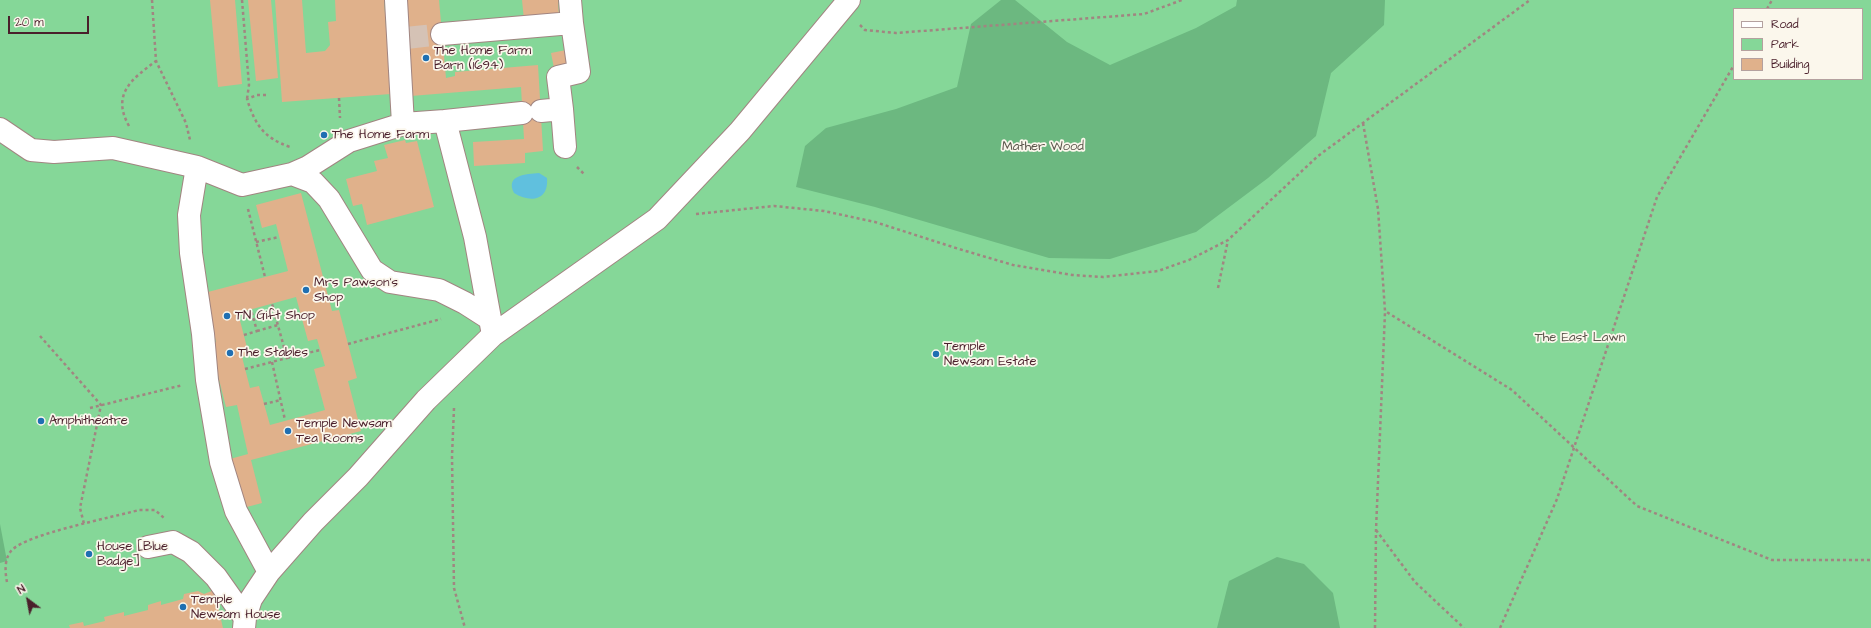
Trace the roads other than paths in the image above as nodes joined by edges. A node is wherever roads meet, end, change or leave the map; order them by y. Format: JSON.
{"nodes":[{"id":1,"x":396,"y":0,"type":"edge"},
{"id":2,"x":570,"y":0,"type":"edge"},
{"id":3,"x":847,"y":3,"type":"edge"},
{"id":4,"x":572,"y":23,"type":"junction"},
{"id":5,"x":442,"y":34,"type":"tunnel mouth"},
{"id":6,"x":562,"y":109,"type":"junction"},
{"id":7,"x":444,"y":121,"type":"junction"},
{"id":8,"x":403,"y":124,"type":"junction"},
{"id":9,"x":0,"y":129,"type":"edge"},
{"id":10,"x":565,"y":147,"type":"dead end"},
{"id":11,"x":197,"y":167,"type":"junction"},
{"id":12,"x":292,"y":174,"type":"junction"},
{"id":13,"x":491,"y":327,"type":"junction"},
{"id":14,"x":148,"y":548,"type":"dead end"},
{"id":15,"x":269,"y":572,"type":"junction"},
{"id":16,"x":245,"y":623,"type":"edge"}],
"edges":[{"from":1,"to":8,"type":"street"},
{"from":2,"to":4,"type":"street"},
{"from":3,"to":13,"type":"street"},
{"from":4,"to":5,"type":"street"},
{"from":4,"to":6,"type":"street"},
{"from":6,"to":7,"type":"street"},
{"from":6,"to":10,"type":"street"},
{"from":7,"to":8,"type":"street"},
{"from":7,"to":13,"type":"street"},
{"from":8,"to":12,"type":"street"},
{"from":9,"to":11,"type":"street"},
{"from":11,"to":12,"type":"street"},
{"from":11,"to":15,"type":"street"},
{"from":12,"to":13,"type":"street"},
{"from":13,"to":15,"type":"street"},
{"from":14,"to":16,"type":"street"},
{"from":15,"to":16,"type":"street"}]}
